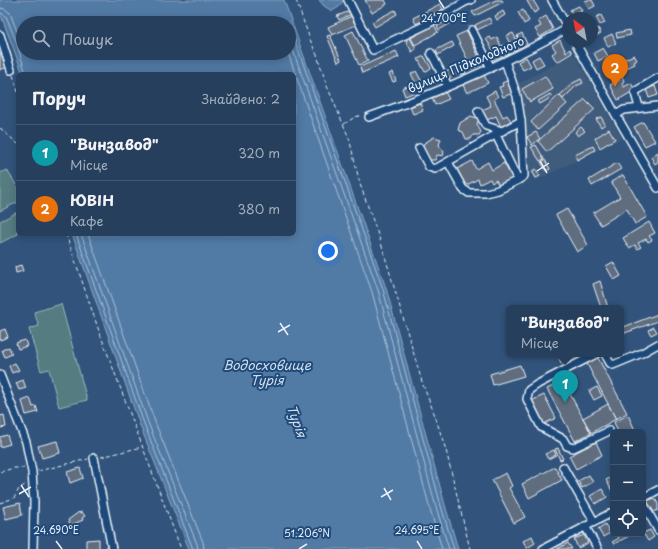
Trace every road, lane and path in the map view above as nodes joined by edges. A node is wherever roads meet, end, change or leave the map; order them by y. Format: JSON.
{"nodes":[{"id":1,"x":296,"y":0,"type":"edge"},
{"id":2,"x":348,"y":0,"type":"edge"},
{"id":3,"x":471,"y":0,"type":"edge"},
{"id":4,"x":552,"y":0,"type":"edge"},
{"id":5,"x":562,"y":18,"type":"edge"},
{"id":6,"x":472,"y":30,"type":"dead end"},
{"id":7,"x":562,"y":31,"type":"edge"},
{"id":8,"x":0,"y":35,"type":"edge"},
{"id":9,"x":579,"y":48,"type":"edge"},
{"id":10,"x":431,"y":53,"type":"dead end"},
{"id":11,"x":505,"y":62,"type":"junction"},
{"id":12,"x":491,"y":68,"type":"junction"},
{"id":13,"x":11,"y":70,"type":"joint"},
{"id":14,"x":658,"y":78,"type":"edge"},
{"id":15,"x":16,"y":86,"type":"edge"},
{"id":16,"x":448,"y":86,"type":"junction"},
{"id":17,"x":658,"y":106,"type":"edge"},
{"id":18,"x":639,"y":108,"type":"junction"},
{"id":19,"x":478,"y":111,"type":"dead end"},
{"id":20,"x":616,"y":115,"type":"junction"},
{"id":21,"x":369,"y":117,"type":"joint"},
{"id":22,"x":521,"y":121,"type":"junction"},
{"id":23,"x":343,"y":124,"type":"junction"},
{"id":24,"x":0,"y":128,"type":"edge"},
{"id":25,"x":499,"y":133,"type":"junction"},
{"id":26,"x":16,"y":142,"type":"edge"},
{"id":27,"x":419,"y":148,"type":"dead end"},
{"id":28,"x":448,"y":162,"type":"junction"},
{"id":29,"x":518,"y":180,"type":"junction"},
{"id":30,"x":658,"y":188,"type":"edge"},
{"id":31,"x":67,"y":236,"type":"edge"},
{"id":32,"x":658,"y":344,"type":"edge"},
{"id":33,"x":590,"y":357,"type":"edge"},
{"id":34,"x":607,"y":357,"type":"edge"},
{"id":35,"x":0,"y":375,"type":"edge"},
{"id":36,"x":609,"y":431,"type":"dead end"},
{"id":37,"x":143,"y":447,"type":"junction"},
{"id":38,"x":94,"y":458,"type":"junction"},
{"id":39,"x":563,"y":467,"type":"dead end"},
{"id":40,"x":0,"y":472,"type":"edge"},
{"id":41,"x":32,"y":472,"type":"junction"},
{"id":42,"x":32,"y":480,"type":"junction"},
{"id":43,"x":658,"y":490,"type":"edge"},
{"id":44,"x":646,"y":496,"type":"edge"},
{"id":45,"x":0,"y":503,"type":"edge"},
{"id":46,"x":646,"y":508,"type":"edge"},
{"id":47,"x":610,"y":513,"type":"edge"},
{"id":48,"x":594,"y":521,"type":"junction"},
{"id":49,"x":585,"y":526,"type":"junction"},
{"id":50,"x":658,"y":530,"type":"edge"},
{"id":51,"x":33,"y":549,"type":"edge"},
{"id":52,"x":112,"y":549,"type":"edge"},
{"id":53,"x":181,"y":549,"type":"edge"},
{"id":54,"x":471,"y":549,"type":"edge"},
{"id":55,"x":543,"y":549,"type":"edge"},
{"id":56,"x":598,"y":549,"type":"edge"}],
"edges":[{"from":1,"to":23,"type":"path"},
{"from":2,"to":3,"type":"street"},
{"from":4,"to":5,"type":"street"},
{"from":6,"to":12,"type":"street"},
{"from":7,"to":11,"type":"street","name":"вулиця Підколодного"},
{"from":8,"to":13,"type":"street"},
{"from":9,"to":20,"type":"street"},
{"from":10,"to":16,"type":"street"},
{"from":11,"to":12,"type":"street","name":"вулиця Підколодного"},
{"from":11,"to":22,"type":"street"},
{"from":12,"to":16,"type":"street","name":"вулиця Підколодного"},
{"from":13,"to":15,"type":"path"},
{"from":14,"to":18,"type":"street"},
{"from":16,"to":21,"type":"street","name":"вулиця Підколодного"},
{"from":17,"to":18,"type":"street"},
{"from":18,"to":20,"type":"street"},
{"from":19,"to":25,"type":"street"},
{"from":20,"to":30,"type":"street"},
{"from":21,"to":23,"type":"path"},
{"from":22,"to":25,"type":"street"},
{"from":22,"to":29,"type":"street"},
{"from":23,"to":54,"type":"path"},
{"from":24,"to":26,"type":"path"},
{"from":25,"to":28,"type":"street"},
{"from":25,"to":29,"type":"street"},
{"from":27,"to":28,"type":"street"},
{"from":28,"to":29,"type":"street"},
{"from":31,"to":37,"type":"path"},
{"from":32,"to":34,"type":"street"},
{"from":33,"to":36,"type":"street"},
{"from":35,"to":41,"type":"street"},
{"from":37,"to":38,"type":"path"},
{"from":37,"to":53,"type":"path"},
{"from":38,"to":41,"type":"path"},
{"from":38,"to":52,"type":"street"},
{"from":39,"to":48,"type":"street"},
{"from":40,"to":41,"type":"path"},
{"from":41,"to":42,"type":"street"},
{"from":42,"to":45,"type":"path"},
{"from":42,"to":51,"type":"street"},
{"from":43,"to":44,"type":"street"},
{"from":46,"to":50,"type":"street"},
{"from":47,"to":48,"type":"street"},
{"from":48,"to":49,"type":"street"},
{"from":49,"to":55,"type":"street"},
{"from":49,"to":56,"type":"street"}]}
